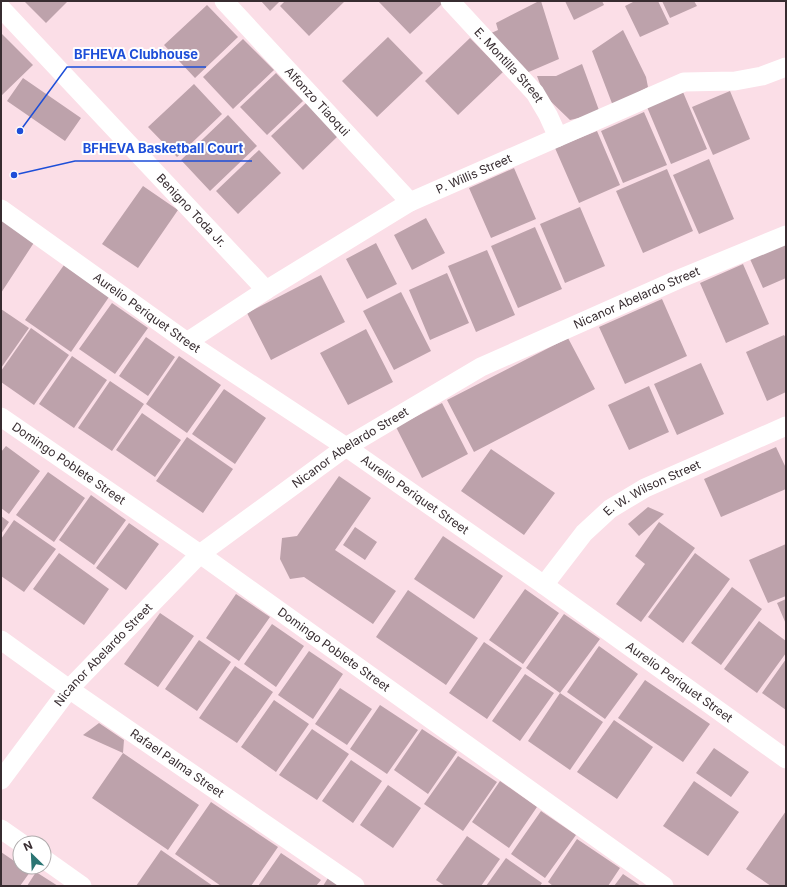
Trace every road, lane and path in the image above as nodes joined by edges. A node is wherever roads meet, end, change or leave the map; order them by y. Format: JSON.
{"nodes":[{"id":1,"x":224,"y":1,"type":"edge"},
{"id":2,"x":458,"y":3,"type":"edge"},
{"id":3,"x":1,"y":8,"type":"edge"},
{"id":4,"x":786,"y":67,"type":"edge"},
{"id":5,"x":558,"y":137,"type":"junction"},
{"id":6,"x":410,"y":202,"type":"junction"},
{"id":7,"x":1,"y":209,"type":"edge"},
{"id":8,"x":786,"y":235,"type":"edge"},
{"id":9,"x":266,"y":290,"type":"junction"},
{"id":10,"x":187,"y":342,"type":"junction"},
{"id":11,"x":1,"y":417,"type":"edge"},
{"id":12,"x":786,"y":426,"type":"edge"},
{"id":13,"x":346,"y":447,"type":"junction"},
{"id":14,"x":200,"y":554,"type":"junction"},
{"id":15,"x":544,"y":585,"type":"junction"},
{"id":16,"x":1,"y":640,"type":"edge"},
{"id":17,"x":69,"y":689,"type":"junction"},
{"id":18,"x":786,"y":759,"type":"edge"},
{"id":19,"x":1,"y":780,"type":"edge"},
{"id":20,"x":1,"y":829,"type":"edge"},
{"id":21,"x":12,"y":837,"type":"edge"},
{"id":22,"x":52,"y":865,"type":"edge"},
{"id":23,"x":82,"y":886,"type":"edge"},
{"id":24,"x":354,"y":886,"type":"edge"},
{"id":25,"x":664,"y":886,"type":"edge"}],
"edges":[{"from":1,"to":6,"type":"street","name":"Alfonzo Tiaoqui"},
{"from":2,"to":5,"type":"street","name":"E. Montilla Street"},
{"from":3,"to":9,"type":"street","name":"Benigno Toda Jr."},
{"from":4,"to":5,"type":"street","name":"P. Willis Street"},
{"from":5,"to":6,"type":"street","name":"P. Willis Street"},
{"from":6,"to":9,"type":"street","name":"P. Willis Street"},
{"from":7,"to":10,"type":"street","name":"Aurelio Periquet Street"},
{"from":8,"to":13,"type":"street","name":"Nicanor Abelardo Street"},
{"from":9,"to":10,"type":"street","name":"P. Willis Street"},
{"from":10,"to":13,"type":"street","name":"Aurelio Periquet Street"},
{"from":11,"to":14,"type":"street","name":"Domingo Poblete Street"},
{"from":12,"to":15,"type":"street","name":"E. W. Wilson Street"},
{"from":13,"to":14,"type":"street","name":"Nicanor Abelardo Street"},
{"from":13,"to":15,"type":"street","name":"Aurelio Periquet Street"},
{"from":14,"to":17,"type":"street","name":"Nicanor Abelardo Street"},
{"from":14,"to":25,"type":"street","name":"Domingo Poblete Street"},
{"from":15,"to":18,"type":"street","name":"Aurelio Periquet Street"},
{"from":16,"to":17,"type":"street","name":"Rafael Palma Street"},
{"from":17,"to":19,"type":"street","name":"Nicanor Abelardo Street"},
{"from":17,"to":24,"type":"street","name":"Rafael Palma Street"},
{"from":20,"to":21,"type":"street"},
{"from":22,"to":23,"type":"street"}]}
